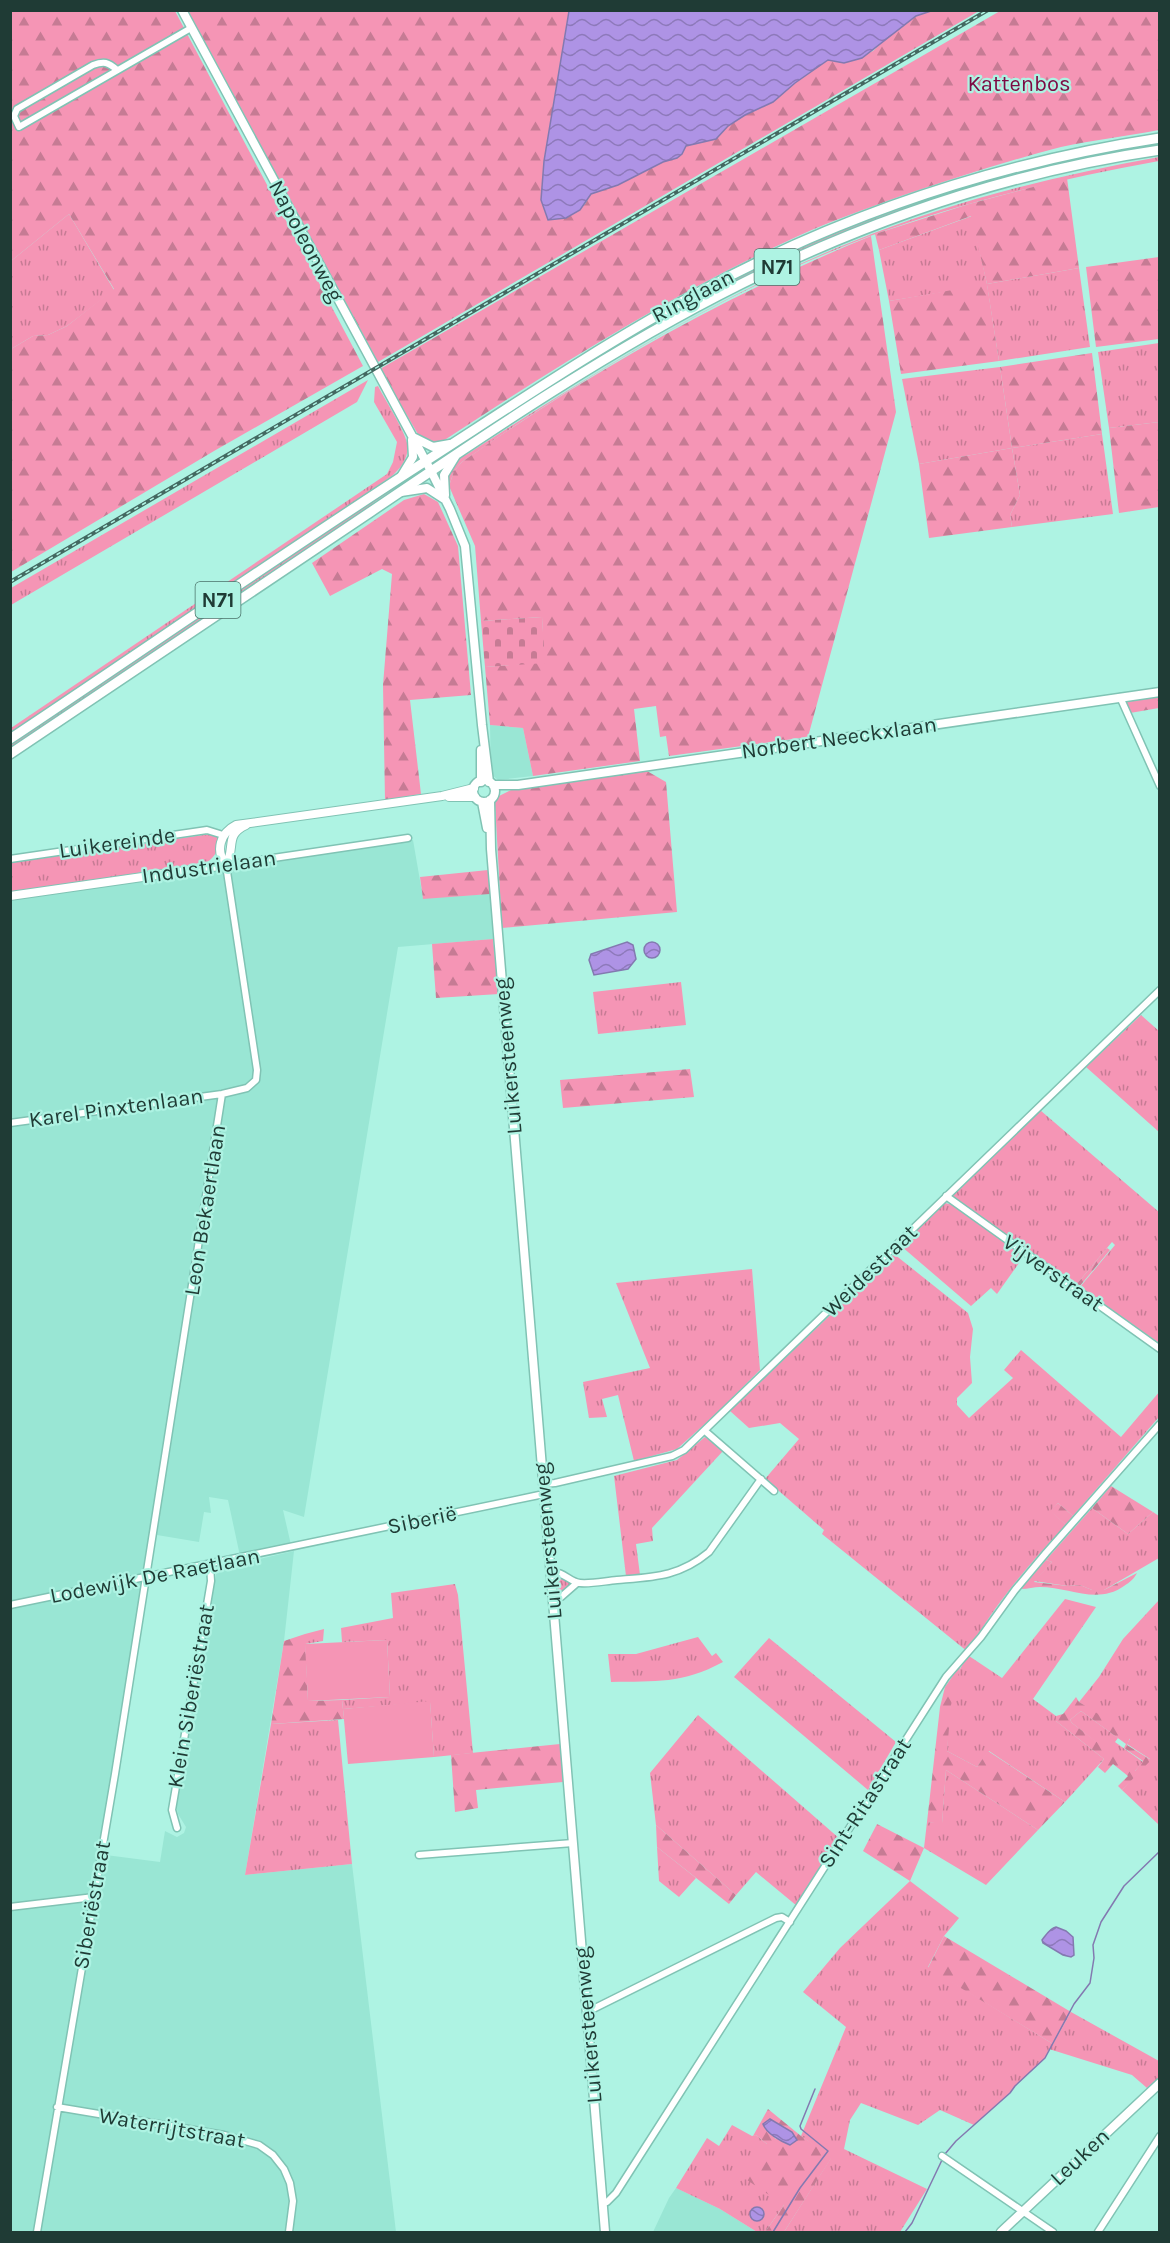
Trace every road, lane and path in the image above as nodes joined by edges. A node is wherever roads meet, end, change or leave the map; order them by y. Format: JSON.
{"nodes":[{"id":1,"x":182,"y":10,"type":"edge"},
{"id":2,"x":191,"y":28,"type":"junction"},
{"id":3,"x":117,"y":70,"type":"junction"},
{"id":4,"x":1160,"y":138,"type":"edge"},
{"id":5,"x":1160,"y":150,"type":"edge"},
{"id":6,"x":412,"y":436,"type":"junction"},
{"id":7,"x":450,"y":444,"type":"junction"},
{"id":8,"x":457,"y":454,"type":"junction"},
{"id":9,"x":426,"y":461,"type":"junction"},
{"id":10,"x":431,"y":471,"type":"junction"},
{"id":11,"x":400,"y":478,"type":"junction"},
{"id":12,"x":400,"y":492,"type":"junction"},
{"id":13,"x":446,"y":501,"type":"junction"},
{"id":14,"x":1160,"y":692,"type":"edge"},
{"id":15,"x":1120,"y":697,"type":"junction"},
{"id":16,"x":10,"y":739,"type":"edge"},
{"id":17,"x":10,"y":754,"type":"edge"},
{"id":18,"x":1160,"y":786,"type":"edge"},
{"id":19,"x":485,"y":791,"type":"junction"},
{"id":20,"x":425,"y":798,"type":"joint"},
{"id":21,"x":248,"y":824,"type":"junction"},
{"id":22,"x":223,"y":835,"type":"junction"},
{"id":23,"x":408,"y":838,"type":"dead end"},
{"id":24,"x":10,"y":859,"type":"edge"},
{"id":25,"x":226,"y":865,"type":"junction"},
{"id":26,"x":10,"y":896,"type":"edge"},
{"id":27,"x":1160,"y":990,"type":"edge"},
{"id":28,"x":222,"y":1094,"type":"junction"},
{"id":29,"x":10,"y":1123,"type":"edge"},
{"id":30,"x":946,"y":1196,"type":"junction"},
{"id":31,"x":1160,"y":1349,"type":"edge"},
{"id":32,"x":1160,"y":1424,"type":"edge"},
{"id":33,"x":705,"y":1431,"type":"junction"},
{"id":34,"x":761,"y":1479,"type":"junction"},
{"id":35,"x":544,"y":1489,"type":"junction"},
{"id":36,"x":774,"y":1491,"type":"dead end"},
{"id":37,"x":300,"y":1546,"type":"joint"},
{"id":38,"x":210,"y":1565,"type":"junction"},
{"id":39,"x":551,"y":1572,"type":"junction"},
{"id":40,"x":147,"y":1577,"type":"junction"},
{"id":41,"x":577,"y":1583,"type":"junction"},
{"id":42,"x":553,"y":1599,"type":"junction"},
{"id":43,"x":10,"y":1605,"type":"edge"},
{"id":44,"x":177,"y":1828,"type":"dead end"},
{"id":45,"x":573,"y":1843,"type":"junction"},
{"id":46,"x":419,"y":1855,"type":"dead end"},
{"id":47,"x":94,"y":1897,"type":"junction"},
{"id":48,"x":10,"y":1907,"type":"edge"},
{"id":49,"x":790,"y":1922,"type":"junction"},
{"id":50,"x":587,"y":2012,"type":"junction"},
{"id":51,"x":1160,"y":2083,"type":"edge"},
{"id":52,"x":57,"y":2107,"type":"junction"},
{"id":53,"x":1160,"y":2136,"type":"edge"},
{"id":54,"x":942,"y":2156,"type":"dead end"},
{"id":55,"x":602,"y":2203,"type":"junction"},
{"id":56,"x":1022,"y":2213,"type":"junction"},
{"id":57,"x":37,"y":2232,"type":"edge"},
{"id":58,"x":289,"y":2232,"type":"edge"},
{"id":59,"x":605,"y":2232,"type":"edge"},
{"id":60,"x":1001,"y":2232,"type":"edge"},
{"id":61,"x":1053,"y":2232,"type":"edge"},
{"id":62,"x":1098,"y":2232,"type":"edge"}],
"edges":[{"from":1,"to":2,"type":"main road","name":"Napoleonweg"},
{"from":2,"to":3,"type":"street"},
{"from":2,"to":6,"type":"main road","name":"Napoleonweg"},
{"from":3,"to":3,"type":"street"},
{"from":4,"to":7,"type":"highway","name":"Ringlaan","number":"N71"},
{"from":5,"to":8,"type":"highway","name":"Ringlaan","number":"N71"},
{"from":6,"to":7,"type":"main road"},
{"from":6,"to":9,"type":"main road","name":"Napoleonweg"},
{"from":6,"to":11,"type":"main road"},
{"from":7,"to":9,"type":"highway","name":"Ringlaan","number":"N71"},
{"from":8,"to":10,"type":"highway","name":"Ringlaan","number":"N71"},
{"from":8,"to":13,"type":"main road"},
{"from":9,"to":10,"type":"main road","name":"Napoleonweg"},
{"from":9,"to":11,"type":"highway","number":"N71"},
{"from":10,"to":12,"type":"highway","number":"N71"},
{"from":10,"to":13,"type":"main road","name":"Luikersteenweg"},
{"from":11,"to":16,"type":"highway","number":"N71"},
{"from":12,"to":13,"type":"main road"},
{"from":12,"to":17,"type":"highway","number":"N71"},
{"from":13,"to":19,"type":"main road","name":"Luikersteenweg"},
{"from":14,"to":15,"type":"main road","name":"Norbert Neeckxlaan"},
{"from":15,"to":18,"type":"street"},
{"from":15,"to":19,"type":"main road","name":"Norbert Neeckxlaan"},
{"from":19,"to":20,"type":"street","name":"Norbert Neeckxlaan"},
{"from":19,"to":35,"type":"main road","name":"Luikersteenweg"},
{"from":20,"to":21,"type":"street","name":"Luikereinde"},
{"from":21,"to":22,"type":"street","name":"Luikereinde"},
{"from":21,"to":25,"type":"street"},
{"from":22,"to":24,"type":"street","name":"Luikereinde"},
{"from":22,"to":25,"type":"street"},
{"from":23,"to":25,"type":"street","name":"Industrielaan"},
{"from":25,"to":26,"type":"street","name":"Industrielaan"},
{"from":25,"to":28,"type":"street","name":"Leon Bekaertlaan"},
{"from":27,"to":30,"type":"street","name":"Weidestraat"},
{"from":28,"to":29,"type":"street","name":"Karel Pinxtenlaan"},
{"from":28,"to":40,"type":"street","name":"Leon Bekaertlaan"},
{"from":30,"to":31,"type":"street","name":"Vijverstraat"},
{"from":30,"to":33,"type":"street","name":"Weidestraat"},
{"from":32,"to":49,"type":"street","name":"Sint-Ritastraat"},
{"from":33,"to":34,"type":"street"},
{"from":33,"to":35,"type":"street","name":"Weidestraat"},
{"from":34,"to":36,"type":"street"},
{"from":34,"to":41,"type":"street"},
{"from":35,"to":37,"type":"street","name":"Siberië"},
{"from":35,"to":39,"type":"main road","name":"Luikersteenweg"},
{"from":37,"to":38,"type":"street","name":"Lodewijk De Raetlaan"},
{"from":38,"to":40,"type":"street","name":"Lodewijk De Raetlaan"},
{"from":38,"to":44,"type":"street","name":"Klein Siberiëstraat"},
{"from":39,"to":41,"type":"street"},
{"from":39,"to":42,"type":"main road","name":"Luikersteenweg"},
{"from":40,"to":43,"type":"street","name":"Lodewijk De Raetlaan"},
{"from":40,"to":47,"type":"street","name":"Siberiëstraat"},
{"from":41,"to":42,"type":"street"},
{"from":42,"to":45,"type":"main road","name":"Luikersteenweg"},
{"from":45,"to":46,"type":"street"},
{"from":45,"to":50,"type":"main road","name":"Luikersteenweg"},
{"from":47,"to":48,"type":"street"},
{"from":47,"to":52,"type":"street","name":"Siberiëstraat"},
{"from":49,"to":50,"type":"street"},
{"from":49,"to":55,"type":"street","name":"Sint-Ritastraat"},
{"from":50,"to":55,"type":"main road","name":"Luikersteenweg"},
{"from":51,"to":56,"type":"main road","name":"Leuken"},
{"from":52,"to":57,"type":"street","name":"Siberiëstraat"},
{"from":52,"to":58,"type":"street","name":"Waterrijtstraat"},
{"from":53,"to":62,"type":"street"},
{"from":54,"to":56,"type":"street"},
{"from":55,"to":59,"type":"main road","name":"Luikersteenweg"},
{"from":56,"to":60,"type":"main road","name":"Leuken"},
{"from":56,"to":61,"type":"street"}]}
